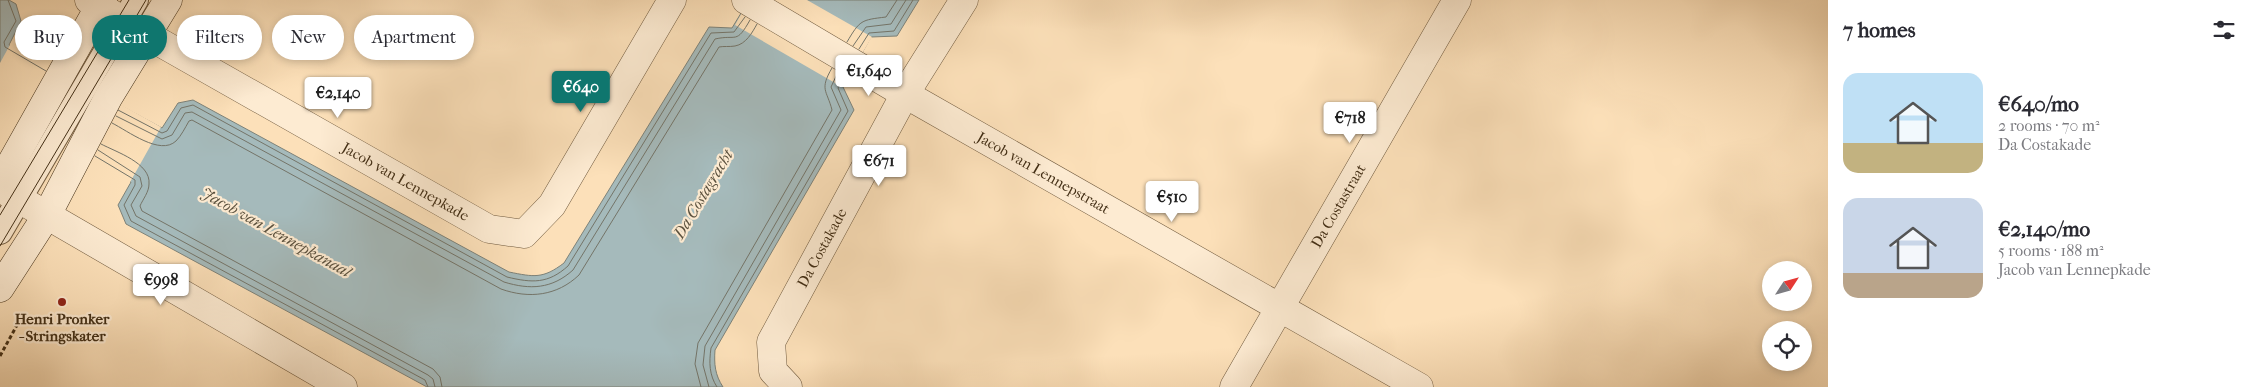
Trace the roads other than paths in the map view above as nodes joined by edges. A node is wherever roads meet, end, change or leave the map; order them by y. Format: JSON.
{"nodes":[{"id":1,"x":168,"y":0,"type":"edge"},
{"id":2,"x":672,"y":0,"type":"edge"},
{"id":3,"x":747,"y":0,"type":"edge"},
{"id":4,"x":964,"y":0,"type":"edge"},
{"id":5,"x":1457,"y":0,"type":"edge"},
{"id":6,"x":97,"y":2,"type":"edge"},
{"id":7,"x":130,"y":11,"type":"edge"},
{"id":8,"x":164,"y":15,"type":"edge"},
{"id":9,"x":167,"y":46,"type":"edge"},
{"id":10,"x":125,"y":60,"type":"edge"},
{"id":11,"x":86,"y":85,"type":"junction"},
{"id":12,"x":905,"y":94,"type":"junction"},
{"id":13,"x":7,"y":190,"type":"edge"},
{"id":14,"x":47,"y":215,"type":"junction"},
{"id":15,"x":0,"y":232,"type":"edge"},
{"id":16,"x":0,"y":288,"type":"edge"},
{"id":17,"x":1280,"y":309,"type":"junction"},
{"id":18,"x":781,"y":379,"type":"edge"},
{"id":19,"x":343,"y":387,"type":"edge"},
{"id":20,"x":1234,"y":387,"type":"edge"},
{"id":21,"x":1419,"y":387,"type":"edge"}],
"edges":[{"from":1,"to":8,"type":"street"},
{"from":2,"to":9,"type":"street","name":"Jacob van Lennepkade"},
{"from":3,"to":12,"type":"street","name":"Jacob van Lennepstraat"},
{"from":4,"to":12,"type":"street","name":"Da Costakade"},
{"from":5,"to":17,"type":"street","name":"Da Costastraat"},
{"from":6,"to":7,"type":"street","name":"Jacob van Lennepkade"},
{"from":6,"to":11,"type":"street"},
{"from":7,"to":11,"type":"lane"},
{"from":10,"to":11,"type":"street"},
{"from":11,"to":13,"type":"street"},
{"from":11,"to":14,"type":"street"},
{"from":12,"to":17,"type":"street","name":"Jacob van Lennepstraat"},
{"from":12,"to":18,"type":"street","name":"Da Costakade"},
{"from":13,"to":14,"type":"street"},
{"from":13,"to":15,"type":"lane"},
{"from":14,"to":16,"type":"street"},
{"from":14,"to":19,"type":"street"},
{"from":17,"to":20,"type":"street","name":"Da Costastraat"},
{"from":17,"to":21,"type":"street","name":"Jacob van Lennepstraat"}]}
